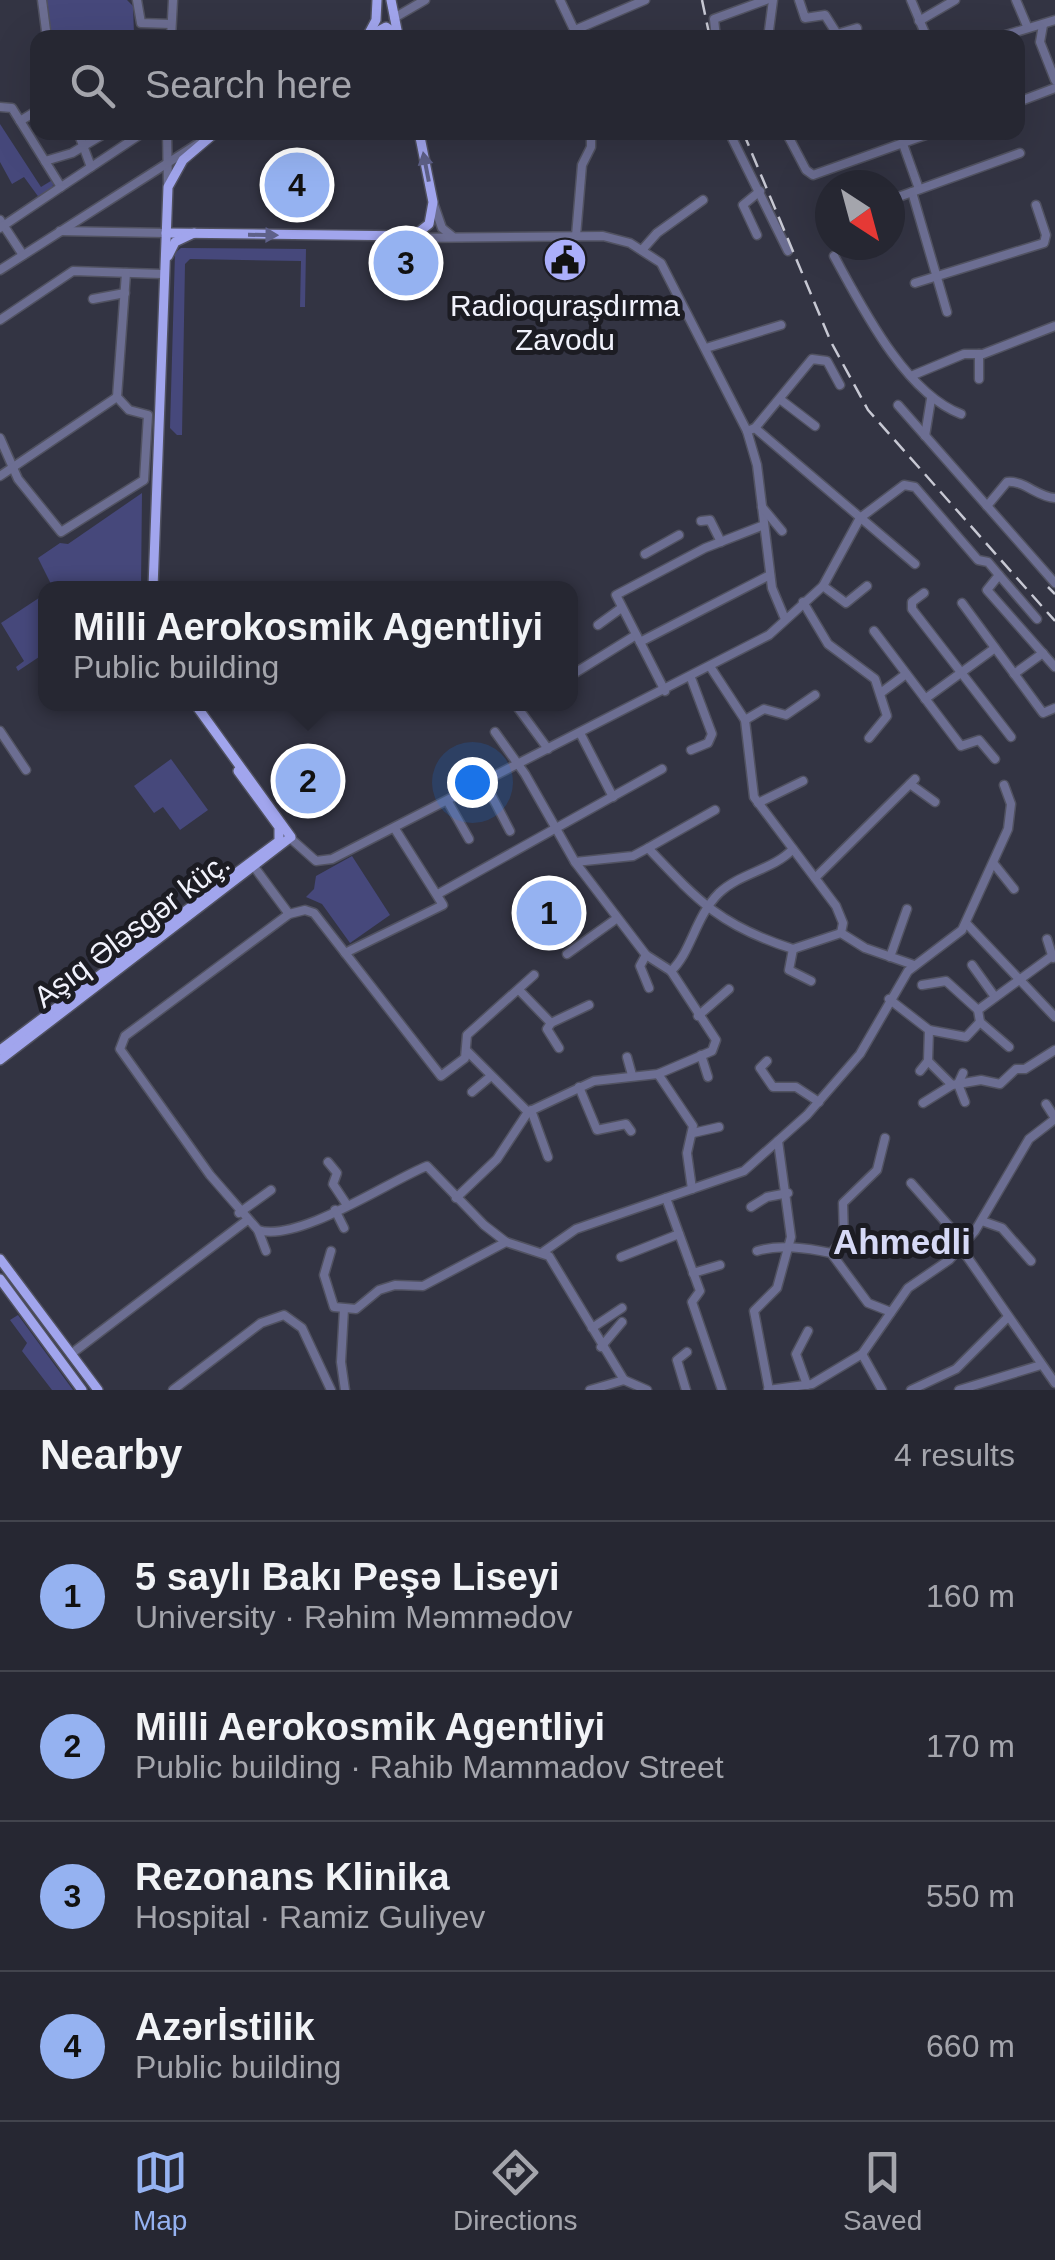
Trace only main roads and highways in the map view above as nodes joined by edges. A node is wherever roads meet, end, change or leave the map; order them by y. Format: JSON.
{"nodes":[{"id":1,"x":377,"y":0,"type":"edge"},
{"id":2,"x":391,"y":0,"type":"edge"},
{"id":3,"x":394,"y":18,"type":"junction"},
{"id":4,"x":370,"y":30,"type":"edge"},
{"id":5,"x":376,"y":30,"type":"edge"},
{"id":6,"x":397,"y":30,"type":"edge"},
{"id":7,"x":205,"y":140,"type":"edge"},
{"id":8,"x":421,"y":140,"type":"edge"},
{"id":9,"x":166,"y":233,"type":"junction"},
{"id":10,"x":194,"y":234,"type":"junction"},
{"id":11,"x":156,"y":581,"type":"edge"},
{"id":12,"x":156,"y":581,"type":"edge"},
{"id":13,"x":198,"y":711,"type":"edge"},
{"id":14,"x":253,"y":865,"type":"junction"},
{"id":15,"x":0,"y":1050,"type":"edge"},
{"id":16,"x":0,"y":1060,"type":"edge"},
{"id":17,"x":0,"y":1258,"type":"edge"},
{"id":18,"x":0,"y":1279,"type":"edge"},
{"id":19,"x":82,"y":1390,"type":"edge"},
{"id":20,"x":98,"y":1390,"type":"edge"}],
"edges":[{"from":1,"to":4,"type":"main road"},
{"from":2,"to":3,"type":"main road"},
{"from":3,"to":5,"type":"main road"},
{"from":3,"to":6,"type":"main road"},
{"from":7,"to":9,"type":"main road"},
{"from":10,"to":8,"type":"main road","one_way":true},
{"from":9,"to":10,"type":"main road"},
{"from":9,"to":11,"type":"main road"},
{"from":10,"to":12,"type":"main road"},
{"from":13,"to":14,"type":"main road","name":"Aşıq Ələsgər küç."},
{"from":14,"to":15,"type":"main road","name":"Aşıq Ələsgər küç."},
{"from":14,"to":16,"type":"main road","name":"Aşıq Ələsgər küç."},
{"from":17,"to":20,"type":"main road"},
{"from":18,"to":19,"type":"main road"}]}
